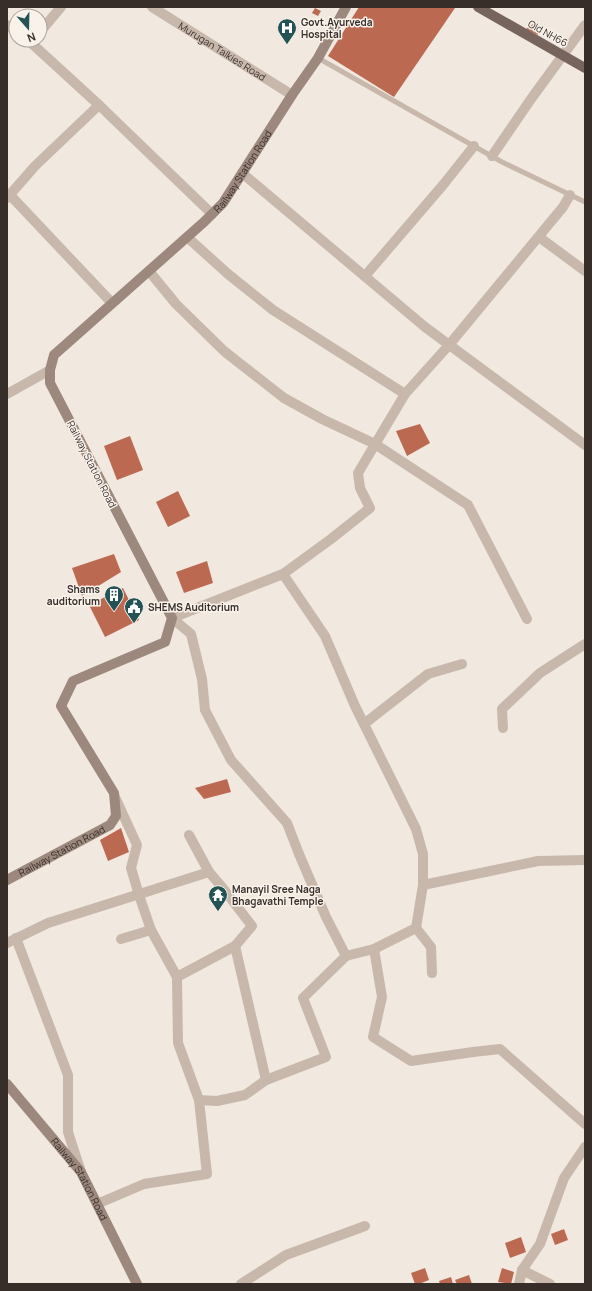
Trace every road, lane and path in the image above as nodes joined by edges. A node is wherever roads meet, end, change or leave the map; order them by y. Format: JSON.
{"nodes":[{"id":1,"x":62,"y":7,"type":"edge"},
{"id":2,"x":152,"y":7,"type":"edge"},
{"id":3,"x":346,"y":7,"type":"edge"},
{"id":4,"x":479,"y":7,"type":"edge"},
{"id":5,"x":48,"y":23,"type":"edge"},
{"id":6,"x":585,"y":25,"type":"edge"},
{"id":7,"x":38,"y":48,"type":"edge"},
{"id":8,"x":563,"y":55,"type":"junction"},
{"id":9,"x":318,"y":58,"type":"junction"},
{"id":10,"x":585,"y":68,"type":"edge"},
{"id":11,"x":292,"y":95,"type":"junction"},
{"id":12,"x":99,"y":105,"type":"junction"},
{"id":13,"x":474,"y":146,"type":"junction"},
{"id":14,"x":492,"y":156,"type":"junction"},
{"id":15,"x":242,"y":173,"type":"junction"},
{"id":16,"x":570,"y":195,"type":"junction"},
{"id":17,"x":9,"y":196,"type":"edge"},
{"id":18,"x":585,"y":202,"type":"edge"},
{"id":19,"x":212,"y":214,"type":"junction"},
{"id":20,"x":187,"y":237,"type":"junction"},
{"id":21,"x":539,"y":237,"type":"junction"},
{"id":22,"x":149,"y":271,"type":"junction"},
{"id":23,"x":585,"y":271,"type":"edge"},
{"id":24,"x":365,"y":276,"type":"junction"},
{"id":25,"x":112,"y":303,"type":"junction"},
{"id":26,"x":449,"y":345,"type":"junction"},
{"id":27,"x":50,"y":370,"type":"junction"},
{"id":28,"x":7,"y":394,"type":"edge"},
{"id":29,"x":405,"y":394,"type":"junction"},
{"id":30,"x":375,"y":444,"type":"junction"},
{"id":31,"x":585,"y":445,"type":"edge"},
{"id":32,"x":283,"y":574,"type":"junction"},
{"id":33,"x":172,"y":618,"type":"junction"},
{"id":34,"x":527,"y":619,"type":"dead end"},
{"id":35,"x":585,"y":644,"type":"edge"},
{"id":36,"x":462,"y":664,"type":"dead end"},
{"id":37,"x":364,"y":724,"type":"junction"},
{"id":38,"x":503,"y":728,"type":"dead end"},
{"id":39,"x":114,"y":793,"type":"junction"},
{"id":40,"x":189,"y":835,"type":"dead end"},
{"id":41,"x":585,"y":860,"type":"edge"},
{"id":42,"x":209,"y":872,"type":"junction"},
{"id":43,"x":7,"y":880,"type":"edge"},
{"id":44,"x":423,"y":885,"type":"junction"},
{"id":45,"x":139,"y":895,"type":"junction"},
{"id":46,"x":416,"y":928,"type":"junction"},
{"id":47,"x":151,"y":930,"type":"junction"},
{"id":48,"x":121,"y":939,"type":"dead end"},
{"id":49,"x":12,"y":940,"type":"edge"},
{"id":50,"x":235,"y":946,"type":"junction"},
{"id":51,"x":374,"y":948,"type":"junction"},
{"id":52,"x":346,"y":956,"type":"junction"},
{"id":53,"x":432,"y":974,"type":"dead end"},
{"id":54,"x":177,"y":977,"type":"junction"},
{"id":55,"x":266,"y":1080,"type":"junction"},
{"id":56,"x":7,"y":1084,"type":"edge"},
{"id":57,"x":199,"y":1100,"type":"junction"},
{"id":58,"x":585,"y":1124,"type":"edge"},
{"id":59,"x":585,"y":1147,"type":"edge"},
{"id":60,"x":82,"y":1172,"type":"junction"},
{"id":61,"x":97,"y":1204,"type":"junction"},
{"id":62,"x":365,"y":1226,"type":"dead end"},
{"id":63,"x":522,"y":1270,"type":"junction"},
{"id":64,"x":137,"y":1284,"type":"edge"},
{"id":65,"x":241,"y":1284,"type":"edge"},
{"id":66,"x":519,"y":1284,"type":"edge"},
{"id":67,"x":550,"y":1284,"type":"edge"}],
"edges":[{"from":1,"to":5,"type":"street"},
{"from":2,"to":11,"type":"street","name":"Murugan Talkies Road"},
{"from":3,"to":9,"type":"street","name":"Railway Station Road"},
{"from":4,"to":8,"type":"main road","name":"Old NH66"},
{"from":6,"to":8,"type":"street"},
{"from":7,"to":12,"type":"street"},
{"from":8,"to":10,"type":"main road","name":"Old NH66"},
{"from":8,"to":14,"type":"street"},
{"from":9,"to":11,"type":"street","name":"Railway Station Road"},
{"from":9,"to":13,"type":"lane"},
{"from":11,"to":15,"type":"street","name":"Railway Station Road"},
{"from":12,"to":17,"type":"street"},
{"from":12,"to":19,"type":"street"},
{"from":13,"to":14,"type":"lane"},
{"from":13,"to":24,"type":"street"},
{"from":14,"to":16,"type":"lane"},
{"from":15,"to":19,"type":"street","name":"Railway Station Road"},
{"from":15,"to":24,"type":"street"},
{"from":16,"to":18,"type":"lane"},
{"from":16,"to":21,"type":"street"},
{"from":17,"to":25,"type":"street"},
{"from":19,"to":20,"type":"street","name":"Railway Station Road"},
{"from":20,"to":22,"type":"street","name":"Railway Station Road"},
{"from":20,"to":29,"type":"street"},
{"from":21,"to":23,"type":"street"},
{"from":21,"to":26,"type":"street"},
{"from":22,"to":25,"type":"street","name":"Railway Station Road"},
{"from":22,"to":30,"type":"street"},
{"from":24,"to":26,"type":"street"},
{"from":25,"to":27,"type":"street","name":"Railway Station Road"},
{"from":26,"to":29,"type":"street"},
{"from":26,"to":31,"type":"street"},
{"from":27,"to":28,"type":"street"},
{"from":27,"to":33,"type":"street","name":"Railway Station Road"},
{"from":29,"to":30,"type":"street"},
{"from":30,"to":32,"type":"street"},
{"from":30,"to":34,"type":"street"},
{"from":32,"to":33,"type":"street"},
{"from":32,"to":37,"type":"street"},
{"from":33,"to":39,"type":"street","name":"Railway Station Road"},
{"from":33,"to":52,"type":"street"},
{"from":35,"to":38,"type":"street"},
{"from":36,"to":37,"type":"street"},
{"from":37,"to":44,"type":"street"},
{"from":39,"to":43,"type":"street","name":"Railway Station Road"},
{"from":39,"to":45,"type":"street"},
{"from":40,"to":42,"type":"street"},
{"from":41,"to":44,"type":"street"},
{"from":42,"to":45,"type":"street"},
{"from":42,"to":50,"type":"street"},
{"from":44,"to":46,"type":"street"},
{"from":45,"to":47,"type":"street"},
{"from":45,"to":49,"type":"street"},
{"from":46,"to":51,"type":"street"},
{"from":46,"to":53,"type":"street"},
{"from":47,"to":48,"type":"street"},
{"from":47,"to":54,"type":"street"},
{"from":49,"to":60,"type":"street"},
{"from":50,"to":54,"type":"street"},
{"from":50,"to":55,"type":"street"},
{"from":51,"to":52,"type":"street"},
{"from":51,"to":58,"type":"street"},
{"from":52,"to":55,"type":"street"},
{"from":54,"to":57,"type":"street"},
{"from":55,"to":57,"type":"street"},
{"from":56,"to":60,"type":"street","name":"Railway Station Road"},
{"from":57,"to":61,"type":"street"},
{"from":59,"to":63,"type":"street"},
{"from":60,"to":61,"type":"street","name":"Railway Station Road"},
{"from":61,"to":64,"type":"street","name":"Railway Station Road"},
{"from":62,"to":65,"type":"street"},
{"from":63,"to":66,"type":"street"},
{"from":63,"to":67,"type":"street"}]}
